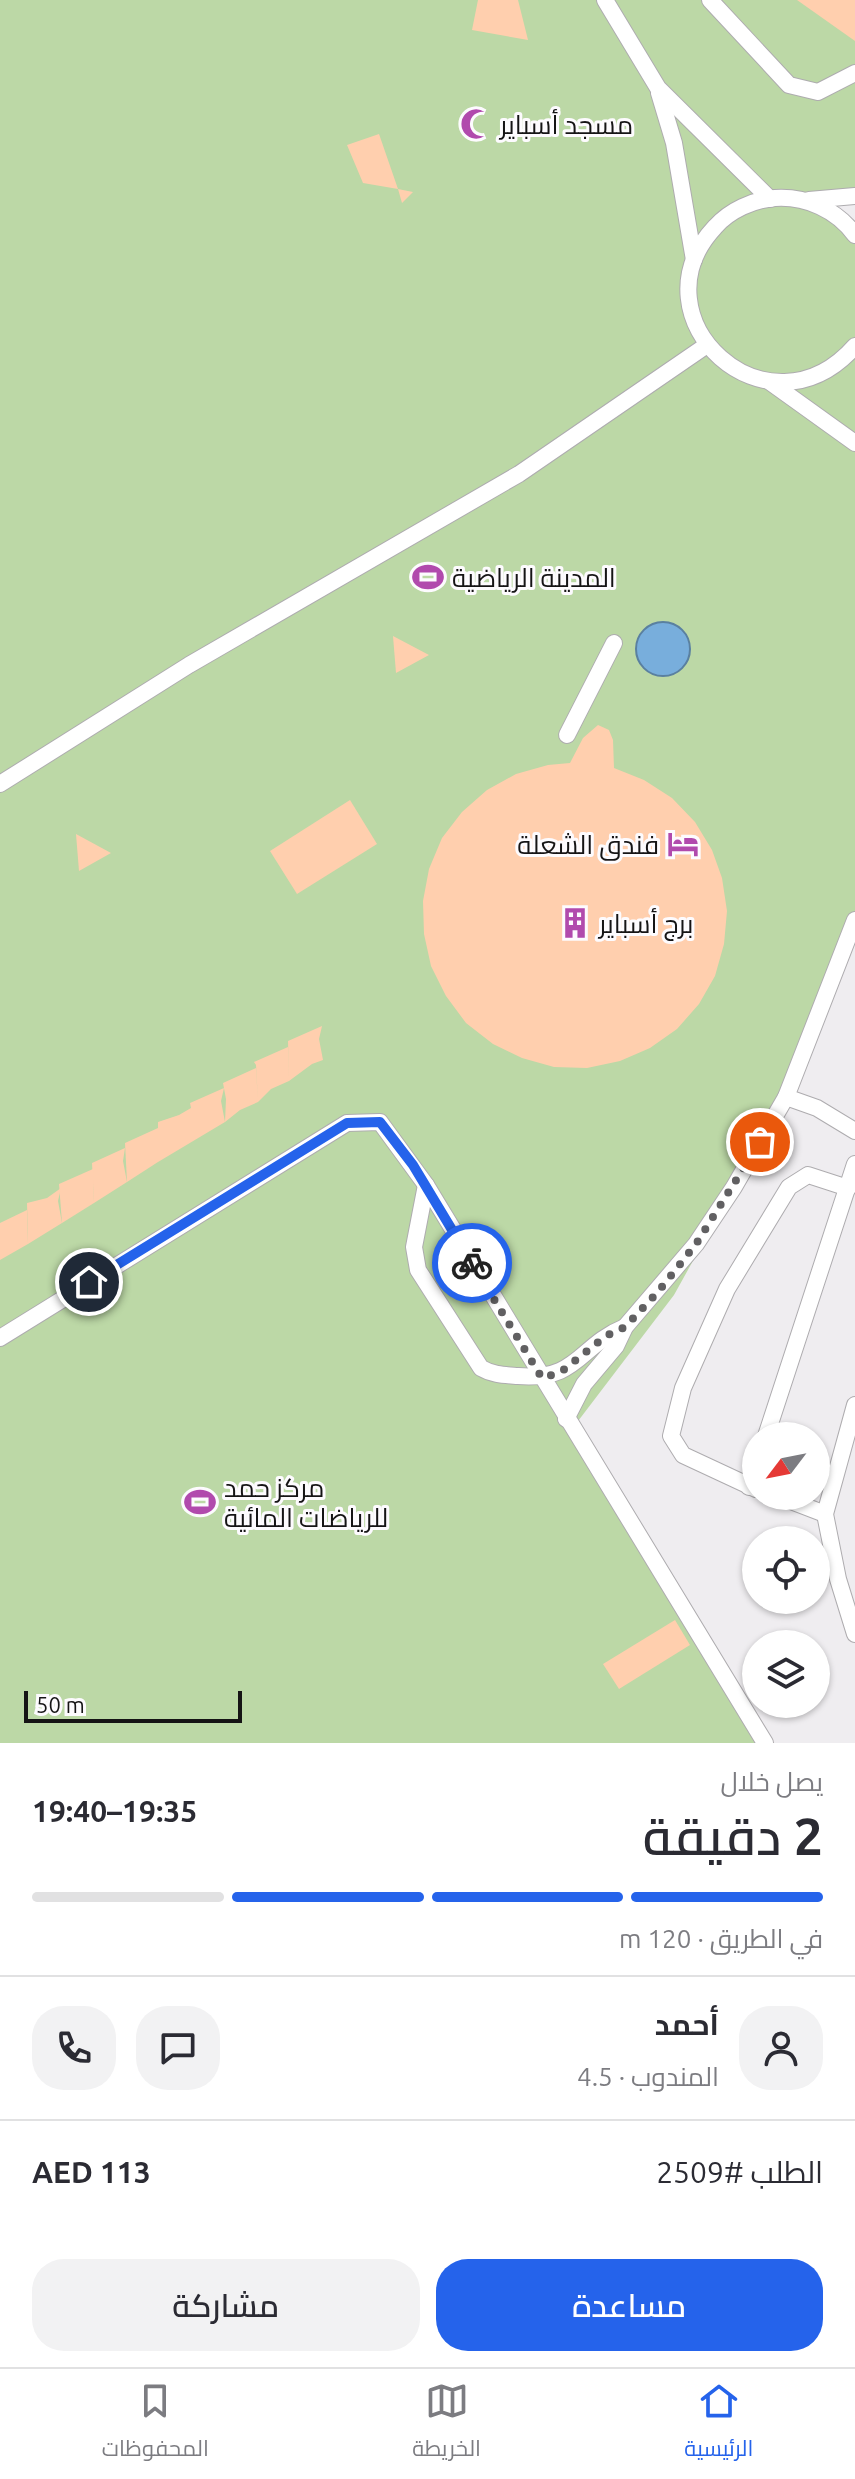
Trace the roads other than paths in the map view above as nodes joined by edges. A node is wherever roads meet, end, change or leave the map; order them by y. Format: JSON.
{"nodes":[{"id":1,"x":605,"y":0,"type":"edge"},
{"id":2,"x":710,"y":0,"type":"edge"},
{"id":3,"x":855,"y":73,"type":"edge"},
{"id":4,"x":658,"y":88,"type":"junction"},
{"id":5,"x":855,"y":196,"type":"edge"},
{"id":6,"x":770,"y":199,"type":"junction"},
{"id":7,"x":803,"y":200,"type":"junction"},
{"id":8,"x":855,"y":235,"type":"edge"},
{"id":9,"x":694,"y":260,"type":"junction"},
{"id":10,"x":707,"y":345,"type":"junction"},
{"id":11,"x":855,"y":346,"type":"edge"},
{"id":12,"x":770,"y":382,"type":"junction"},
{"id":13,"x":855,"y":443,"type":"edge"},
{"id":14,"x":614,"y":643,"type":"dead end"},
{"id":15,"x":567,"y":735,"type":"dead end"},
{"id":16,"x":0,"y":784,"type":"edge"},
{"id":17,"x":855,"y":920,"type":"edge"},
{"id":18,"x":786,"y":1097,"type":"junction"},
{"id":19,"x":855,"y":1131,"type":"edge"},
{"id":20,"x":855,"y":1164,"type":"edge"},
{"id":21,"x":426,"y":1185,"type":"junction"},
{"id":22,"x":848,"y":1188,"type":"junction"},
{"id":23,"x":625,"y":1327,"type":"junction"},
{"id":24,"x":0,"y":1338,"type":"edge"},
{"id":25,"x":542,"y":1378,"type":"junction"},
{"id":26,"x":855,"y":1405,"type":"edge"},
{"id":27,"x":566,"y":1419,"type":"junction"},
{"id":28,"x":771,"y":1422,"type":"edge"},
{"id":29,"x":742,"y":1483,"type":"edge"},
{"id":30,"x":815,"y":1510,"type":"edge"},
{"id":31,"x":825,"y":1514,"type":"junction"},
{"id":32,"x":855,"y":1634,"type":"edge"},
{"id":33,"x":765,"y":1743,"type":"edge"}],
"edges":[{"from":1,"to":4,"type":"lane"},
{"from":2,"to":3,"type":"lane"},
{"from":4,"to":6,"type":"lane"},
{"from":4,"to":9,"type":"lane"},
{"from":5,"to":7,"type":"lane"},
{"from":6,"to":7,"type":"lane"},
{"from":6,"to":9,"type":"lane"},
{"from":7,"to":8,"type":"lane"},
{"from":9,"to":10,"type":"lane"},
{"from":10,"to":12,"type":"lane"},
{"from":10,"to":16,"type":"lane"},
{"from":11,"to":12,"type":"lane"},
{"from":12,"to":13,"type":"lane"},
{"from":14,"to":15,"type":"lane"},
{"from":17,"to":18,"type":"lane"},
{"from":18,"to":19,"type":"lane"},
{"from":18,"to":23,"type":"lane"},
{"from":20,"to":22,"type":"lane"},
{"from":21,"to":24,"type":"lane"},
{"from":21,"to":25,"type":"lane"},
{"from":21,"to":25,"type":"lane"},
{"from":22,"to":28,"type":"lane"},
{"from":22,"to":29,"type":"lane"},
{"from":23,"to":25,"type":"lane"},
{"from":23,"to":27,"type":"lane"},
{"from":25,"to":27,"type":"lane"},
{"from":26,"to":31,"type":"lane"},
{"from":27,"to":33,"type":"lane"},
{"from":30,"to":31,"type":"lane"},
{"from":31,"to":32,"type":"lane"}]}
